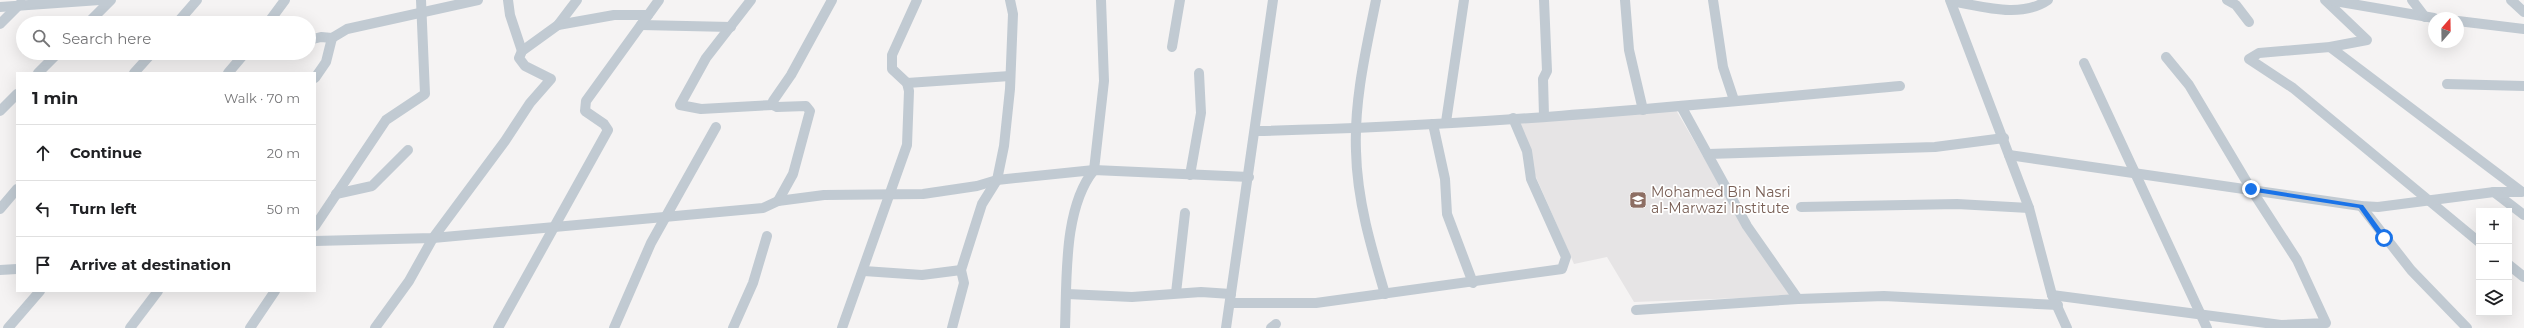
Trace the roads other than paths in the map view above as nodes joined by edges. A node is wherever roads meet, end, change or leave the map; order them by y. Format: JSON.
{"nodes":[{"id":1,"x":100,"y":0,"type":"edge"},
{"id":2,"x":111,"y":0,"type":"edge"},
{"id":3,"x":197,"y":0,"type":"edge"},
{"id":4,"x":285,"y":0,"type":"edge"},
{"id":5,"x":421,"y":0,"type":"edge"},
{"id":6,"x":478,"y":0,"type":"edge"},
{"id":7,"x":508,"y":0,"type":"edge"},
{"id":8,"x":577,"y":0,"type":"edge"},
{"id":9,"x":659,"y":0,"type":"edge"},
{"id":10,"x":751,"y":0,"type":"edge"},
{"id":11,"x":832,"y":0,"type":"edge"},
{"id":12,"x":917,"y":0,"type":"edge"},
{"id":13,"x":1010,"y":0,"type":"edge"},
{"id":14,"x":1101,"y":0,"type":"edge"},
{"id":15,"x":1180,"y":0,"type":"edge"},
{"id":16,"x":1274,"y":0,"type":"edge"},
{"id":17,"x":1376,"y":0,"type":"edge"},
{"id":18,"x":1464,"y":0,"type":"edge"},
{"id":19,"x":1544,"y":0,"type":"edge"},
{"id":20,"x":1625,"y":0,"type":"edge"},
{"id":21,"x":1713,"y":0,"type":"edge"},
{"id":22,"x":2048,"y":0,"type":"edge"},
{"id":23,"x":2227,"y":0,"type":"edge"},
{"id":24,"x":2324,"y":0,"type":"edge"},
{"id":25,"x":2329,"y":0,"type":"edge"},
{"id":26,"x":2412,"y":0,"type":"edge"},
{"id":27,"x":2512,"y":0,"type":"edge"},
{"id":28,"x":1950,"y":1,"type":"edge"},
{"id":29,"x":22,"y":2,"type":"edge"},
{"id":30,"x":0,"y":7,"type":"edge"},
{"id":31,"x":421,"y":12,"type":"junction"},
{"id":32,"x":2524,"y":12,"type":"edge"},
{"id":33,"x":648,"y":15,"type":"junction"},
{"id":34,"x":95,"y":16,"type":"edge"},
{"id":35,"x":183,"y":16,"type":"edge"},
{"id":36,"x":273,"y":16,"type":"edge"},
{"id":37,"x":2428,"y":16,"type":"edge"},
{"id":38,"x":2428,"y":18,"type":"edge"},
{"id":39,"x":2249,"y":22,"type":"dead end"},
{"id":40,"x":2464,"y":22,"type":"edge"},
{"id":41,"x":0,"y":24,"type":"edge"},
{"id":42,"x":558,"y":25,"type":"junction"},
{"id":43,"x":641,"y":25,"type":"junction"},
{"id":44,"x":731,"y":27,"type":"junction"},
{"id":45,"x":2524,"y":29,"type":"edge"},
{"id":46,"x":316,"y":38,"type":"edge"},
{"id":47,"x":332,"y":38,"type":"junction"},
{"id":48,"x":1172,"y":47,"type":"dead end"},
{"id":49,"x":2330,"y":47,"type":"junction"},
{"id":50,"x":522,"y":51,"type":"junction"},
{"id":51,"x":2166,"y":57,"type":"dead end"},
{"id":52,"x":51,"y":60,"type":"edge"},
{"id":53,"x":146,"y":60,"type":"edge"},
{"id":54,"x":239,"y":60,"type":"edge"},
{"id":55,"x":2084,"y":63,"type":"dead end"},
{"id":56,"x":39,"y":72,"type":"edge"},
{"id":57,"x":135,"y":72,"type":"edge"},
{"id":58,"x":229,"y":72,"type":"edge"},
{"id":59,"x":1199,"y":73,"type":"dead end"},
{"id":60,"x":1010,"y":76,"type":"junction"},
{"id":61,"x":316,"y":77,"type":"edge"},
{"id":62,"x":907,"y":83,"type":"junction"},
{"id":63,"x":2447,"y":84,"type":"dead end"},
{"id":64,"x":1900,"y":86,"type":"dead end"},
{"id":65,"x":2524,"y":86,"type":"edge"},
{"id":66,"x":16,"y":95,"type":"edge"},
{"id":67,"x":1734,"y":100,"type":"junction"},
{"id":68,"x":773,"y":105,"type":"junction"},
{"id":69,"x":1681,"y":106,"type":"junction"},
{"id":70,"x":1643,"y":110,"type":"junction"},
{"id":71,"x":0,"y":111,"type":"edge"},
{"id":72,"x":1544,"y":116,"type":"junction"},
{"id":73,"x":1513,"y":118,"type":"junction"},
{"id":74,"x":1446,"y":122,"type":"junction"},
{"id":75,"x":1433,"y":124,"type":"junction"},
{"id":76,"x":716,"y":127,"type":"dead end"},
{"id":77,"x":1356,"y":129,"type":"junction"},
{"id":78,"x":1256,"y":131,"type":"junction"},
{"id":79,"x":2004,"y":138,"type":"junction"},
{"id":80,"x":408,"y":150,"type":"dead end"},
{"id":81,"x":1708,"y":154,"type":"junction"},
{"id":82,"x":2009,"y":155,"type":"junction"},
{"id":83,"x":1094,"y":170,"type":"junction"},
{"id":84,"x":2137,"y":172,"type":"junction"},
{"id":85,"x":1190,"y":175,"type":"junction"},
{"id":86,"x":1249,"y":177,"type":"junction"},
{"id":87,"x":997,"y":180,"type":"junction"},
{"id":88,"x":2251,"y":189,"type":"junction"},
{"id":89,"x":16,"y":191,"type":"edge"},
{"id":90,"x":2494,"y":192,"type":"junction"},
{"id":91,"x":2523,"y":192,"type":"edge"},
{"id":92,"x":336,"y":194,"type":"junction"},
{"id":93,"x":890,"y":195,"type":"junction"},
{"id":94,"x":778,"y":201,"type":"junction"},
{"id":95,"x":2432,"y":201,"type":"junction"},
{"id":96,"x":2361,"y":206,"type":"junction"},
{"id":97,"x":1801,"y":207,"type":"dead end"},
{"id":98,"x":0,"y":208,"type":"edge"},
{"id":99,"x":2029,"y":208,"type":"junction"},
{"id":100,"x":1185,"y":213,"type":"dead end"},
{"id":101,"x":2524,"y":215,"type":"edge"},
{"id":102,"x":666,"y":216,"type":"junction"},
{"id":103,"x":316,"y":224,"type":"edge"},
{"id":104,"x":557,"y":224,"type":"junction"},
{"id":105,"x":767,"y":236,"type":"dead end"},
{"id":106,"x":433,"y":238,"type":"junction"},
{"id":107,"x":2476,"y":239,"type":"edge"},
{"id":108,"x":316,"y":241,"type":"edge"},
{"id":109,"x":2512,"y":267,"type":"edge"},
{"id":110,"x":16,"y":269,"type":"edge"},
{"id":111,"x":0,"y":270,"type":"edge"},
{"id":112,"x":962,"y":270,"type":"junction"},
{"id":113,"x":864,"y":271,"type":"junction"},
{"id":114,"x":2524,"y":276,"type":"edge"},
{"id":115,"x":1473,"y":283,"type":"junction"},
{"id":116,"x":39,"y":292,"type":"edge"},
{"id":117,"x":157,"y":292,"type":"edge"},
{"id":118,"x":274,"y":292,"type":"edge"},
{"id":119,"x":1176,"y":293,"type":"junction"},
{"id":120,"x":1067,"y":294,"type":"junction"},
{"id":121,"x":1385,"y":294,"type":"junction"},
{"id":122,"x":2052,"y":295,"type":"junction"},
{"id":123,"x":1231,"y":299,"type":"junction"},
{"id":124,"x":1798,"y":299,"type":"junction"},
{"id":125,"x":2058,"y":305,"type":"junction"},
{"id":126,"x":1636,"y":310,"type":"dead end"},
{"id":127,"x":2200,"y":312,"type":"junction"},
{"id":128,"x":2329,"y":326,"type":"edge"},
{"id":129,"x":8,"y":328,"type":"edge"},
{"id":130,"x":130,"y":328,"type":"edge"},
{"id":131,"x":250,"y":328,"type":"edge"},
{"id":132,"x":376,"y":328,"type":"edge"},
{"id":133,"x":498,"y":328,"type":"edge"},
{"id":134,"x":614,"y":328,"type":"edge"},
{"id":135,"x":734,"y":328,"type":"edge"},
{"id":136,"x":842,"y":328,"type":"edge"},
{"id":137,"x":952,"y":328,"type":"edge"},
{"id":138,"x":1065,"y":328,"type":"edge"},
{"id":139,"x":1226,"y":328,"type":"edge"},
{"id":140,"x":2067,"y":328,"type":"edge"},
{"id":141,"x":2207,"y":328,"type":"edge"},
{"id":142,"x":2467,"y":328,"type":"edge"}],
"edges":[{"from":1,"to":29,"type":"street"},
{"from":2,"to":34,"type":"street"},
{"from":3,"to":35,"type":"street"},
{"from":4,"to":36,"type":"street"},
{"from":5,"to":31,"type":"street"},
{"from":6,"to":31,"type":"street"},
{"from":7,"to":50,"type":"street"},
{"from":8,"to":42,"type":"street"},
{"from":9,"to":33,"type":"street"},
{"from":10,"to":44,"type":"street"},
{"from":11,"to":68,"type":"street"},
{"from":12,"to":62,"type":"street"},
{"from":13,"to":60,"type":"street"},
{"from":14,"to":83,"type":"street"},
{"from":15,"to":48,"type":"street"},
{"from":16,"to":78,"type":"street"},
{"from":17,"to":77,"type":"street"},
{"from":18,"to":74,"type":"street"},
{"from":19,"to":72,"type":"street"},
{"from":20,"to":70,"type":"street"},
{"from":21,"to":67,"type":"street"},
{"from":22,"to":28,"type":"street"},
{"from":23,"to":39,"type":"street"},
{"from":24,"to":49,"type":"street"},
{"from":25,"to":38,"type":"street"},
{"from":26,"to":37,"type":"street"},
{"from":27,"to":32,"type":"street"},
{"from":28,"to":79,"type":"street"},
{"from":29,"to":30,"type":"street"},
{"from":29,"to":41,"type":"street"},
{"from":31,"to":47,"type":"street"},
{"from":31,"to":92,"type":"street"},
{"from":33,"to":42,"type":"street"},
{"from":33,"to":43,"type":"street"},
{"from":40,"to":45,"type":"street"},
{"from":42,"to":50,"type":"street"},
{"from":43,"to":44,"type":"street"},
{"from":43,"to":104,"type":"street"},
{"from":44,"to":68,"type":"street"},
{"from":46,"to":47,"type":"street"},
{"from":47,"to":61,"type":"street"},
{"from":49,"to":91,"type":"street"},
{"from":49,"to":95,"type":"street"},
{"from":50,"to":106,"type":"street"},
{"from":51,"to":88,"type":"street"},
{"from":52,"to":56,"type":"street"},
{"from":53,"to":57,"type":"street"},
{"from":54,"to":58,"type":"street"},
{"from":55,"to":84,"type":"street"},
{"from":59,"to":85,"type":"street"},
{"from":60,"to":62,"type":"street"},
{"from":60,"to":87,"type":"street"},
{"from":62,"to":93,"type":"street"},
{"from":63,"to":65,"type":"street"},
{"from":64,"to":67,"type":"street"},
{"from":66,"to":71,"type":"street"},
{"from":67,"to":69,"type":"street"},
{"from":68,"to":94,"type":"street"},
{"from":69,"to":70,"type":"street"},
{"from":69,"to":81,"type":"street"},
{"from":70,"to":72,"type":"street"},
{"from":72,"to":73,"type":"street"},
{"from":73,"to":74,"type":"street"},
{"from":73,"to":115,"type":"street"},
{"from":74,"to":75,"type":"street"},
{"from":75,"to":77,"type":"street"},
{"from":75,"to":115,"type":"street"},
{"from":76,"to":102,"type":"street"},
{"from":77,"to":78,"type":"street"},
{"from":77,"to":121,"type":"street"},
{"from":78,"to":86,"type":"street"},
{"from":79,"to":81,"type":"street"},
{"from":79,"to":82,"type":"street"},
{"from":80,"to":92,"type":"street"},
{"from":81,"to":124,"type":"street"},
{"from":82,"to":84,"type":"street"},
{"from":82,"to":99,"type":"street"},
{"from":83,"to":85,"type":"street"},
{"from":83,"to":87,"type":"street"},
{"from":83,"to":120,"type":"street"},
{"from":84,"to":88,"type":"street"},
{"from":84,"to":127,"type":"street"},
{"from":85,"to":86,"type":"street"},
{"from":86,"to":123,"type":"street"},
{"from":87,"to":93,"type":"street"},
{"from":87,"to":112,"type":"street"},
{"from":88,"to":96,"type":"street"},
{"from":88,"to":128,"type":"street"},
{"from":89,"to":98,"type":"street"},
{"from":90,"to":91,"type":"street"},
{"from":90,"to":95,"type":"street"},
{"from":90,"to":101,"type":"street"},
{"from":92,"to":103,"type":"street"},
{"from":93,"to":94,"type":"street"},
{"from":93,"to":113,"type":"street"},
{"from":94,"to":102,"type":"street"},
{"from":95,"to":96,"type":"street"},
{"from":95,"to":107,"type":"street"},
{"from":96,"to":142,"type":"street"},
{"from":97,"to":99,"type":"street"},
{"from":99,"to":122,"type":"street"},
{"from":100,"to":119,"type":"street"},
{"from":102,"to":104,"type":"street"},
{"from":102,"to":134,"type":"street"},
{"from":104,"to":106,"type":"street"},
{"from":104,"to":133,"type":"street"},
{"from":105,"to":135,"type":"street"},
{"from":106,"to":108,"type":"street"},
{"from":106,"to":132,"type":"street"},
{"from":109,"to":114,"type":"street"},
{"from":110,"to":111,"type":"street"},
{"from":112,"to":113,"type":"street"},
{"from":112,"to":137,"type":"street"},
{"from":113,"to":136,"type":"street"},
{"from":115,"to":121,"type":"street"},
{"from":116,"to":129,"type":"street"},
{"from":117,"to":130,"type":"street"},
{"from":118,"to":131,"type":"street"},
{"from":119,"to":120,"type":"street"},
{"from":119,"to":123,"type":"street"},
{"from":120,"to":138,"type":"street"},
{"from":121,"to":123,"type":"street"},
{"from":122,"to":125,"type":"street"},
{"from":122,"to":127,"type":"street"},
{"from":123,"to":139,"type":"street"},
{"from":124,"to":125,"type":"street"},
{"from":124,"to":126,"type":"street"},
{"from":125,"to":140,"type":"street"},
{"from":127,"to":128,"type":"street"},
{"from":127,"to":141,"type":"street"}]}
